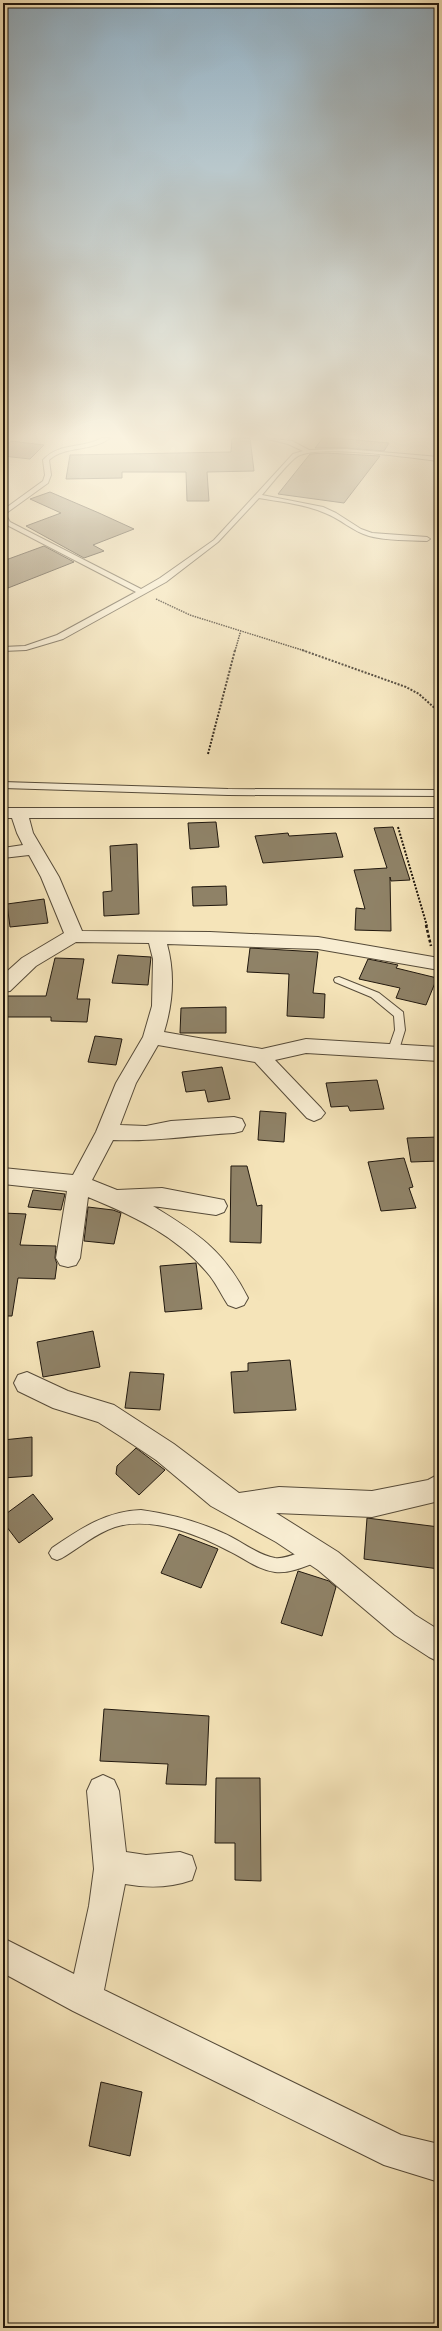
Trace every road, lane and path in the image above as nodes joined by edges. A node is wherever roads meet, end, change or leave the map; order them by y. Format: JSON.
{"nodes":[{"id":1,"x":53,"y":547,"type":"edge"},
{"id":2,"x":208,"y":547,"type":"edge"},
{"id":3,"x":141,"y":592,"type":"junction"},
{"id":4,"x":241,"y":630,"type":"junction"},
{"id":5,"x":3,"y":649,"type":"edge"},
{"id":6,"x":439,"y":712,"type":"edge"},
{"id":7,"x":208,"y":754,"type":"dead end"},
{"id":8,"x":3,"y":785,"type":"edge"},
{"id":9,"x":439,"y":793,"type":"edge"},
{"id":10,"x":11,"y":813,"type":"edge"},
{"id":11,"x":394,"y":813,"type":"junction"},
{"id":12,"x":439,"y":813,"type":"edge"},
{"id":13,"x":32,"y":849,"type":"junction"},
{"id":14,"x":3,"y":853,"type":"edge"},
{"id":15,"x":74,"y":935,"type":"junction"},
{"id":16,"x":157,"y":939,"type":"junction"},
{"id":17,"x":436,"y":963,"type":"edge"},
{"id":18,"x":339,"y":980,"type":"dead end"},
{"id":19,"x":3,"y":986,"type":"edge"},
{"id":20,"x":153,"y":1037,"type":"junction"},
{"id":21,"x":394,"y":1050,"type":"junction"},
{"id":22,"x":439,"y":1054,"type":"edge"},
{"id":23,"x":262,"y":1056,"type":"junction"},
{"id":24,"x":314,"y":1113,"type":"dead end"},
{"id":25,"x":234,"y":1125,"type":"dead end"},
{"id":26,"x":107,"y":1132,"type":"junction"},
{"id":27,"x":3,"y":1176,"type":"edge"},
{"id":28,"x":80,"y":1184,"type":"junction"},
{"id":29,"x":115,"y":1198,"type":"junction"},
{"id":30,"x":216,"y":1206,"type":"dead end"},
{"id":31,"x":68,"y":1258,"type":"dead end"},
{"id":32,"x":236,"y":1298,"type":"dead end"},
{"id":33,"x":27,"y":1383,"type":"dead end"},
{"id":34,"x":439,"y":1486,"type":"edge"},
{"id":35,"x":237,"y":1506,"type":"junction"},
{"id":36,"x":57,"y":1553,"type":"dead end"},
{"id":37,"x":318,"y":1555,"type":"junction"},
{"id":38,"x":439,"y":1647,"type":"edge"},
{"id":39,"x":103,"y":1791,"type":"dead end"},
{"id":40,"x":110,"y":1866,"type":"junction"},
{"id":41,"x":180,"y":1868,"type":"dead end"},
{"id":42,"x":3,"y":1956,"type":"edge"},
{"id":43,"x":85,"y":1999,"type":"junction"},
{"id":44,"x":439,"y":2163,"type":"edge"}],
"edges":[{"from":1,"to":3,"type":"lane"},
{"from":2,"to":3,"type":"lane"},
{"from":3,"to":4,"type":"path"},
{"from":3,"to":5,"type":"lane"},
{"from":4,"to":6,"type":"path"},
{"from":4,"to":7,"type":"path"},
{"from":8,"to":9,"type":"lane"},
{"from":10,"to":11,"type":"street"},
{"from":10,"to":13,"type":"street"},
{"from":11,"to":12,"type":"street"},
{"from":11,"to":17,"type":"path"},
{"from":13,"to":14,"type":"street"},
{"from":13,"to":15,"type":"street"},
{"from":15,"to":16,"type":"street"},
{"from":15,"to":19,"type":"street"},
{"from":16,"to":17,"type":"street"},
{"from":16,"to":20,"type":"street"},
{"from":18,"to":21,"type":"lane"},
{"from":20,"to":23,"type":"street"},
{"from":20,"to":26,"type":"street"},
{"from":21,"to":22,"type":"street"},
{"from":21,"to":23,"type":"street"},
{"from":23,"to":24,"type":"street"},
{"from":25,"to":26,"type":"street"},
{"from":26,"to":28,"type":"street"},
{"from":27,"to":28,"type":"street"},
{"from":28,"to":29,"type":"street"},
{"from":28,"to":31,"type":"street"},
{"from":29,"to":30,"type":"street"},
{"from":29,"to":32,"type":"street"},
{"from":33,"to":35,"type":"street"},
{"from":34,"to":35,"type":"street"},
{"from":35,"to":37,"type":"street"},
{"from":36,"to":37,"type":"lane"},
{"from":37,"to":38,"type":"street"},
{"from":39,"to":40,"type":"street"},
{"from":40,"to":41,"type":"street"},
{"from":40,"to":43,"type":"street"},
{"from":42,"to":43,"type":"street"},
{"from":43,"to":44,"type":"street"}]}
